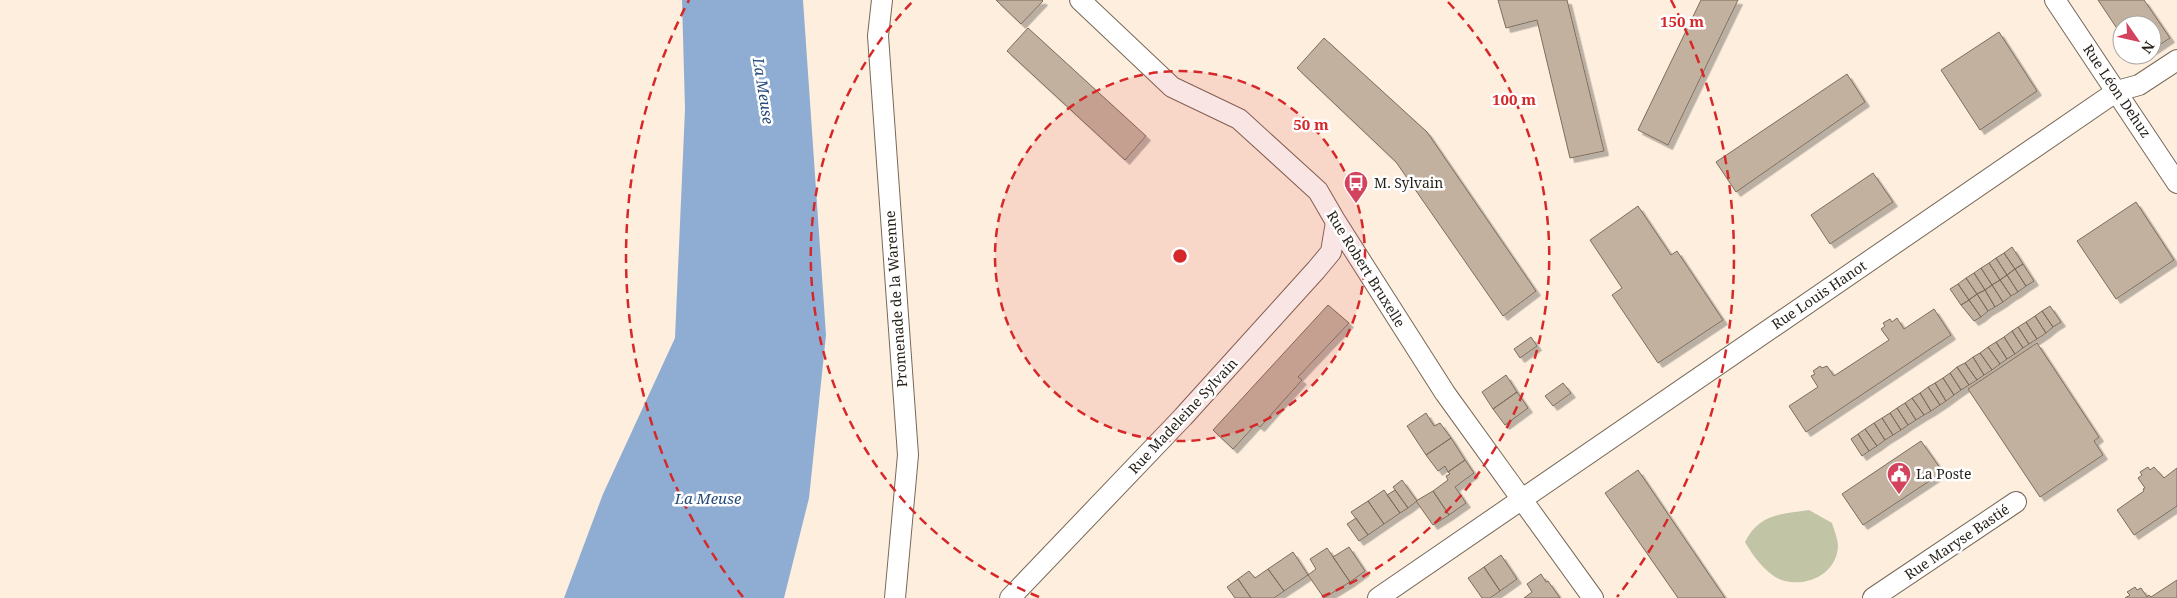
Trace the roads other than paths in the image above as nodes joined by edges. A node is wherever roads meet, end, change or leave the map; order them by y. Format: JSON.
{"nodes":[{"id":1,"x":882,"y":0,"type":"edge"},
{"id":2,"x":1080,"y":0,"type":"edge"},
{"id":3,"x":2055,"y":0,"type":"edge"},
{"id":4,"x":2177,"y":60,"type":"edge"},
{"id":5,"x":2117,"y":91,"type":"junction"},
{"id":6,"x":2177,"y":183,"type":"edge"},
{"id":7,"x":1336,"y":222,"type":"junction"},
{"id":8,"x":1521,"y":499,"type":"junction"},
{"id":9,"x":2016,"y":502,"type":"dead end"},
{"id":10,"x":895,"y":598,"type":"edge"},
{"id":11,"x":1010,"y":598,"type":"edge"},
{"id":12,"x":1378,"y":598,"type":"edge"},
{"id":13,"x":1593,"y":598,"type":"edge"},
{"id":14,"x":1873,"y":598,"type":"edge"}],
"edges":[{"from":1,"to":10,"type":"street","name":"Promenade de la Warenne"},
{"from":2,"to":7,"type":"street","name":"Rue Robert Bruxelle"},
{"from":3,"to":5,"type":"street","name":"Rue Léon Dehuz"},
{"from":4,"to":5,"type":"street","name":"Rue Louis Hanot"},
{"from":5,"to":6,"type":"street","name":"Rue Léon Dehuz"},
{"from":5,"to":8,"type":"street","name":"Rue Louis Hanot"},
{"from":7,"to":8,"type":"street","name":"Rue Robert Bruxelle"},
{"from":7,"to":11,"type":"street","name":"Rue Madeleine Sylvain"},
{"from":8,"to":12,"type":"street","name":"Rue Louis Hanot"},
{"from":8,"to":13,"type":"street","name":"Rue Robert Bruxelle"},
{"from":9,"to":14,"type":"street","name":"Rue Maryse Bastié"}]}
